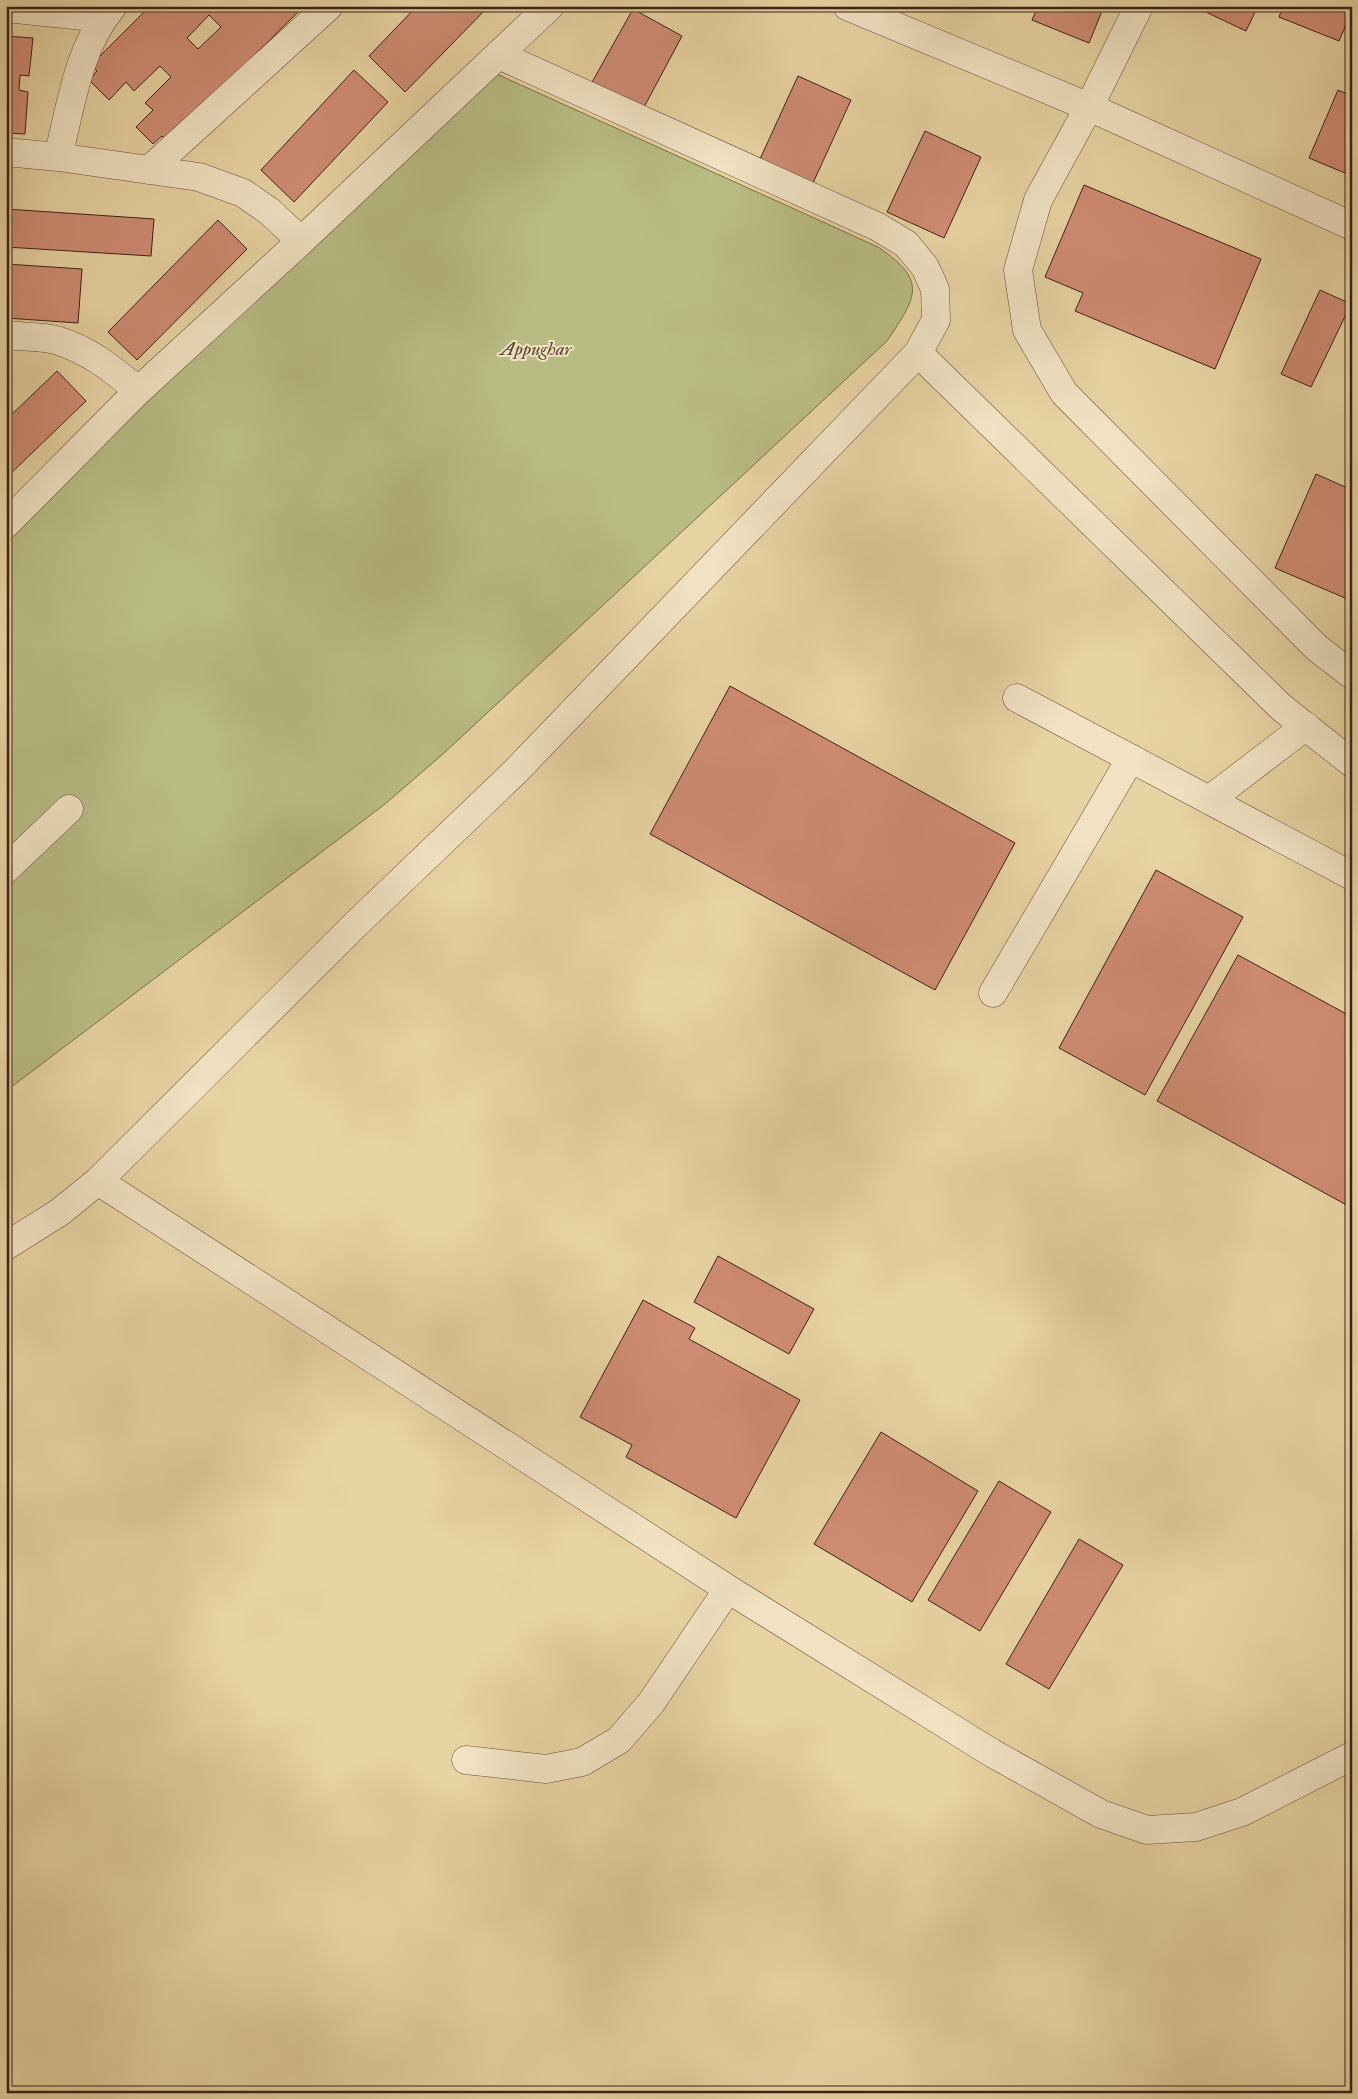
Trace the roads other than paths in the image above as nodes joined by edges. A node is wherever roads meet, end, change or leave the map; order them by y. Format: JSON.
{"nodes":[{"id":1,"x":329,"y":6,"type":"edge"},
{"id":2,"x":550,"y":6,"type":"edge"},
{"id":3,"x":847,"y":6,"type":"edge"},
{"id":4,"x":1139,"y":6,"type":"edge"},
{"id":5,"x":6,"y":8,"type":"edge"},
{"id":6,"x":108,"y":12,"type":"edge"},
{"id":7,"x":499,"y":55,"type":"junction"},
{"id":8,"x":1089,"y":106,"type":"junction"},
{"id":9,"x":6,"y":152,"type":"edge"},
{"id":10,"x":58,"y":157,"type":"junction"},
{"id":11,"x":150,"y":170,"type":"junction"},
{"id":12,"x":1352,"y":226,"type":"edge"},
{"id":13,"x":301,"y":241,"type":"junction"},
{"id":14,"x":6,"y":335,"type":"edge"},
{"id":15,"x":918,"y":353,"type":"junction"},
{"id":16,"x":138,"y":391,"type":"junction"},
{"id":17,"x":7,"y":522,"type":"edge"},
{"id":18,"x":1352,"y":675,"type":"edge"},
{"id":19,"x":1017,"y":698,"type":"dead end"},
{"id":20,"x":1306,"y":726,"type":"junction"},
{"id":21,"x":1131,"y":758,"type":"junction"},
{"id":22,"x":1352,"y":763,"type":"edge"},
{"id":23,"x":1209,"y":800,"type":"junction"},
{"id":24,"x":69,"y":809,"type":"dead end"},
{"id":25,"x":6,"y":869,"type":"edge"},
{"id":26,"x":1352,"y":876,"type":"edge"},
{"id":27,"x":993,"y":994,"type":"dead end"},
{"id":28,"x":98,"y":1181,"type":"junction"},
{"id":29,"x":6,"y":1246,"type":"edge"},
{"id":30,"x":728,"y":1589,"type":"junction"},
{"id":31,"x":1352,"y":1756,"type":"edge"},
{"id":32,"x":466,"y":1760,"type":"dead end"}],
"edges":[{"from":1,"to":11,"type":"street"},
{"from":2,"to":7,"type":"street"},
{"from":3,"to":8,"type":"street"},
{"from":4,"to":8,"type":"street"},
{"from":5,"to":6,"type":"street"},
{"from":6,"to":10,"type":"street"},
{"from":7,"to":13,"type":"street"},
{"from":7,"to":15,"type":"street"},
{"from":8,"to":12,"type":"street"},
{"from":8,"to":18,"type":"street"},
{"from":9,"to":10,"type":"street"},
{"from":10,"to":11,"type":"street"},
{"from":11,"to":13,"type":"street"},
{"from":13,"to":16,"type":"street"},
{"from":14,"to":16,"type":"street"},
{"from":15,"to":20,"type":"street"},
{"from":15,"to":28,"type":"street"},
{"from":16,"to":17,"type":"street"},
{"from":19,"to":21,"type":"street"},
{"from":20,"to":22,"type":"street"},
{"from":20,"to":23,"type":"street"},
{"from":21,"to":23,"type":"street"},
{"from":21,"to":27,"type":"street"},
{"from":23,"to":26,"type":"street"},
{"from":24,"to":25,"type":"street"},
{"from":28,"to":29,"type":"street"},
{"from":28,"to":30,"type":"street"},
{"from":30,"to":31,"type":"street"},
{"from":30,"to":32,"type":"street"}]}
